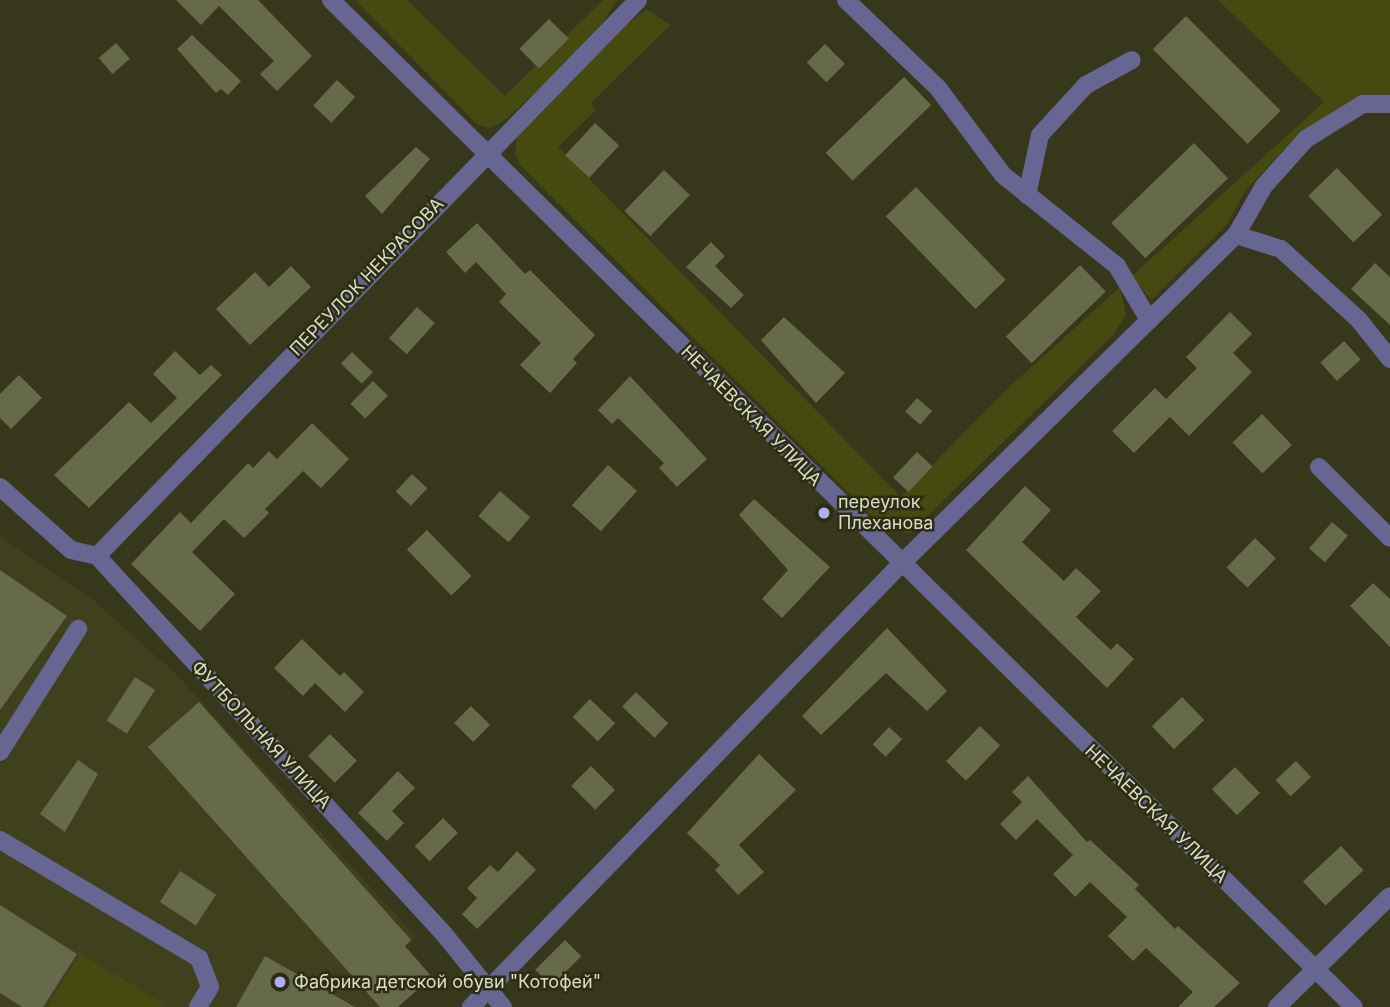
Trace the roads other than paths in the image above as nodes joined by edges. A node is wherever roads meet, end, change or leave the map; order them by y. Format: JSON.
{"nodes":[{"id":1,"x":331,"y":0,"type":"edge"},
{"id":2,"x":638,"y":0,"type":"edge"},
{"id":3,"x":846,"y":0,"type":"edge"},
{"id":4,"x":1132,"y":60,"type":"dead end"},
{"id":5,"x":1390,"y":104,"type":"edge"},
{"id":6,"x":487,"y":153,"type":"junction"},
{"id":7,"x":1027,"y":195,"type":"junction"},
{"id":8,"x":1236,"y":235,"type":"junction"},
{"id":9,"x":1149,"y":320,"type":"junction"},
{"id":10,"x":1390,"y":359,"type":"edge"},
{"id":11,"x":1320,"y":467,"type":"dead end"},
{"id":12,"x":0,"y":487,"type":"edge"},
{"id":13,"x":1390,"y":538,"type":"edge"},
{"id":14,"x":97,"y":556,"type":"junction"},
{"id":15,"x":900,"y":565,"type":"junction"},
{"id":16,"x":78,"y":629,"type":"dead end"},
{"id":17,"x":0,"y":752,"type":"edge"},
{"id":18,"x":0,"y":840,"type":"edge"},
{"id":19,"x":1390,"y":897,"type":"edge"},
{"id":20,"x":1315,"y":970,"type":"junction"},
{"id":21,"x":486,"y":987,"type":"junction"},
{"id":22,"x":198,"y":1007,"type":"edge"},
{"id":23,"x":471,"y":1007,"type":"edge"},
{"id":24,"x":503,"y":1007,"type":"edge"},
{"id":25,"x":1277,"y":1007,"type":"edge"},
{"id":26,"x":1354,"y":1007,"type":"edge"}],
"edges":[{"from":1,"to":6,"type":"street","name":"НЕЧАЕВСКАЯ УЛИЦА"},
{"from":2,"to":6,"type":"street","name":"ПЕРЕУЛОК НЕКРАСОВА"},
{"from":3,"to":7,"type":"street"},
{"from":4,"to":7,"type":"street"},
{"from":5,"to":8,"type":"street"},
{"from":6,"to":14,"type":"street","name":"ПЕРЕУЛОК НЕКРАСОВА"},
{"from":6,"to":15,"type":"street","name":"НЕЧАЕВСКАЯ УЛИЦА"},
{"from":7,"to":9,"type":"street"},
{"from":8,"to":9,"type":"street"},
{"from":8,"to":10,"type":"street"},
{"from":9,"to":15,"type":"street"},
{"from":11,"to":13,"type":"street"},
{"from":12,"to":14,"type":"street","name":"ФУТБОЛЬНАЯ УЛИЦА"},
{"from":14,"to":21,"type":"street","name":"ФУТБОЛЬНАЯ УЛИЦА"},
{"from":15,"to":20,"type":"street","name":"НЕЧАЕВСКАЯ УЛИЦА"},
{"from":15,"to":21,"type":"street"},
{"from":16,"to":17,"type":"street"},
{"from":18,"to":22,"type":"street"},
{"from":19,"to":20,"type":"street"},
{"from":20,"to":25,"type":"street"},
{"from":20,"to":26,"type":"street","name":"НЕЧАЕВСКАЯ УЛИЦА"},
{"from":21,"to":23,"type":"street"},
{"from":21,"to":24,"type":"street","name":"ФУТБОЛЬНАЯ УЛИЦА"}]}
